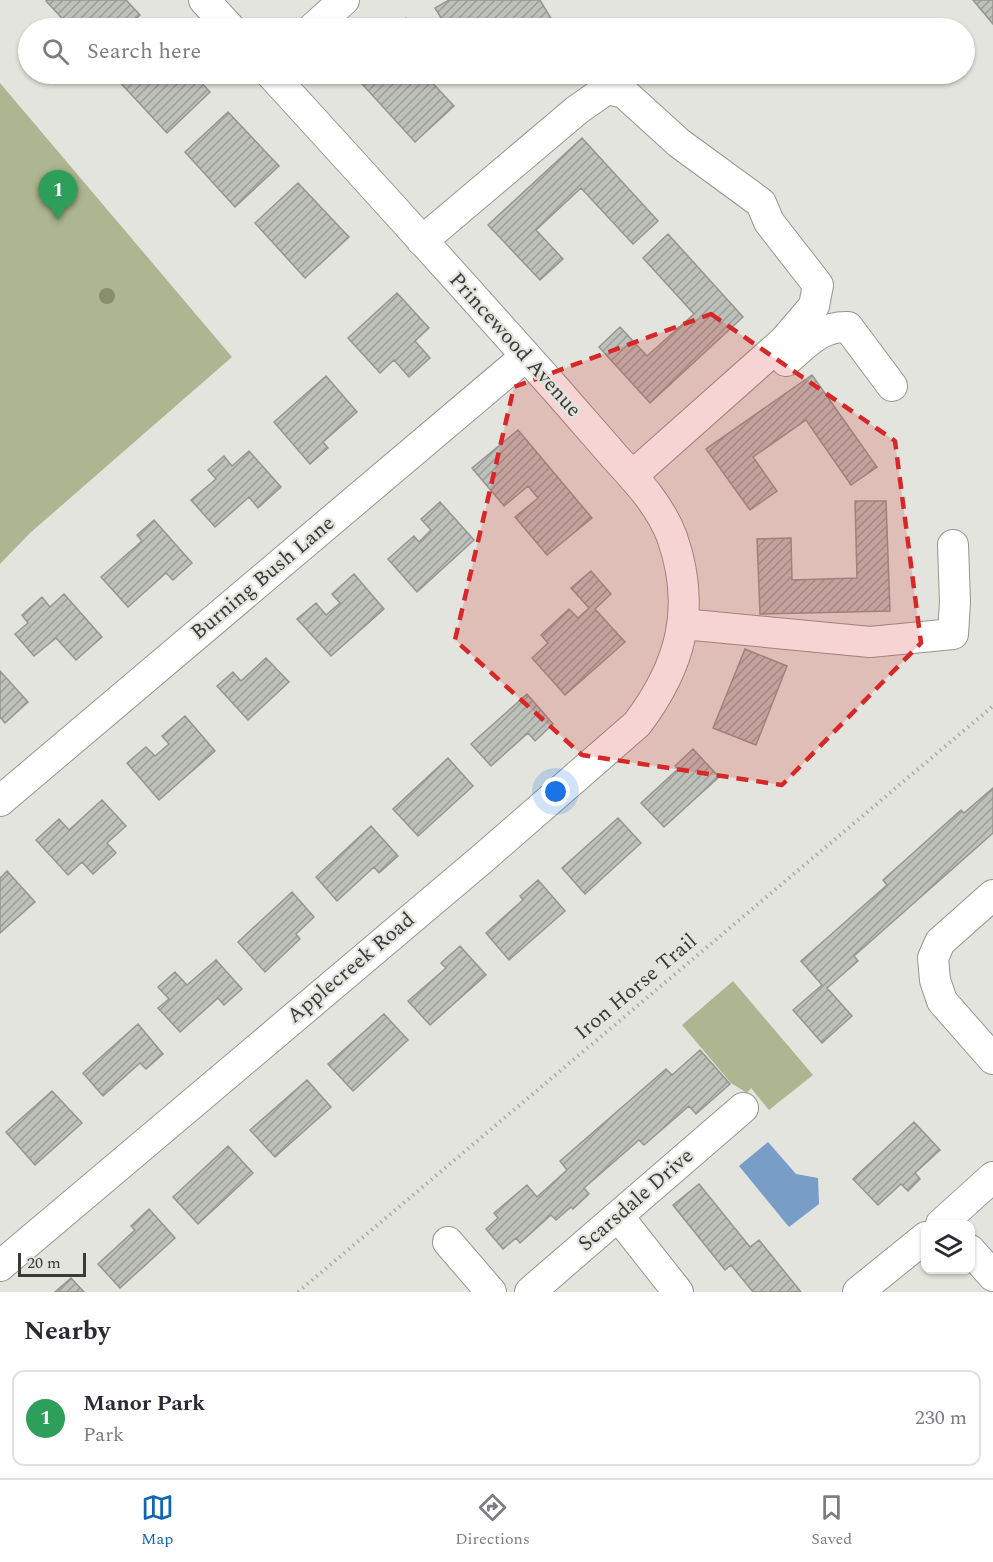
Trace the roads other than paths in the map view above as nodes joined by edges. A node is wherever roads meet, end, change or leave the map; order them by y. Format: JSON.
{"nodes":[{"id":1,"x":204,"y":0,"type":"edge"},
{"id":2,"x":344,"y":0,"type":"edge"},
{"id":3,"x":221,"y":18,"type":"edge"},
{"id":4,"x":324,"y":18,"type":"edge"},
{"id":5,"x":280,"y":84,"type":"edge"},
{"id":6,"x":422,"y":241,"type":"junction"},
{"id":7,"x":526,"y":356,"type":"junction"},
{"id":8,"x":892,"y":386,"type":"dead end"},
{"id":9,"x":638,"y":483,"type":"junction"},
{"id":10,"x":953,"y":544,"type":"dead end"},
{"id":11,"x":680,"y":638,"type":"junction"},
{"id":12,"x":0,"y":801,"type":"edge"},
{"id":13,"x":993,"y":895,"type":"edge"},
{"id":14,"x":993,"y":1059,"type":"edge"},
{"id":15,"x":743,"y":1108,"type":"dead end"},
{"id":16,"x":993,"y":1177,"type":"edge"},
{"id":17,"x":618,"y":1216,"type":"junction"},
{"id":18,"x":947,"y":1220,"type":"edge"},
{"id":19,"x":448,"y":1242,"type":"dead end"},
{"id":20,"x":921,"y":1242,"type":"edge"},
{"id":21,"x":975,"y":1256,"type":"edge"},
{"id":22,"x":0,"y":1266,"type":"edge"},
{"id":23,"x":993,"y":1276,"type":"edge"},
{"id":24,"x":490,"y":1292,"type":"edge"},
{"id":25,"x":530,"y":1292,"type":"edge"},
{"id":26,"x":678,"y":1292,"type":"edge"},
{"id":27,"x":858,"y":1292,"type":"edge"}],
"edges":[{"from":1,"to":3,"type":"street"},
{"from":2,"to":4,"type":"street"},
{"from":5,"to":6,"type":"street","name":"Princewood Avenue"},
{"from":6,"to":7,"type":"street","name":"Princewood Avenue"},
{"from":6,"to":9,"type":"street"},
{"from":7,"to":9,"type":"street","name":"Princewood Avenue"},
{"from":7,"to":12,"type":"street","name":"Burning Bush Lane"},
{"from":8,"to":9,"type":"street"},
{"from":9,"to":11,"type":"street","name":"Princewood Avenue"},
{"from":10,"to":11,"type":"street"},
{"from":11,"to":22,"type":"street","name":"Applecreek Road"},
{"from":13,"to":14,"type":"street"},
{"from":15,"to":17,"type":"street","name":"Scarsdale Drive"},
{"from":16,"to":18,"type":"street"},
{"from":17,"to":25,"type":"street","name":"Scarsdale Drive"},
{"from":17,"to":26,"type":"street"},
{"from":19,"to":24,"type":"street"},
{"from":20,"to":27,"type":"street"},
{"from":21,"to":23,"type":"street"}]}
